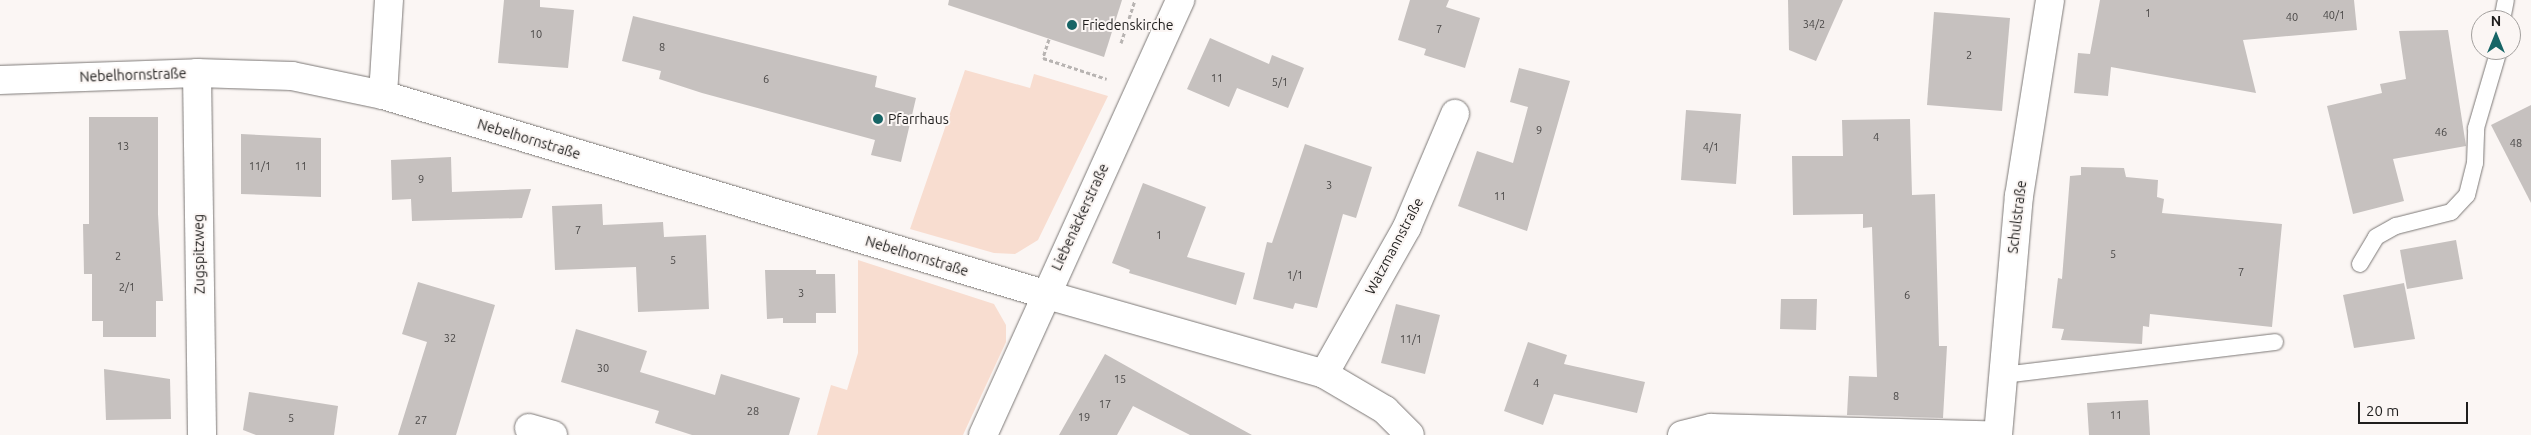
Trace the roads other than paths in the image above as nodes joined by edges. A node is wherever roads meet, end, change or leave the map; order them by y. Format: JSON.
{"nodes":[{"id":1,"x":389,"y":0,"type":"edge"},
{"id":2,"x":1180,"y":0,"type":"edge"},
{"id":3,"x":2050,"y":0,"type":"edge"},
{"id":4,"x":2496,"y":60,"type":"edge"},
{"id":5,"x":197,"y":72,"type":"junction"},
{"id":6,"x":0,"y":80,"type":"edge"},
{"id":7,"x":383,"y":95,"type":"junction"},
{"id":8,"x":1455,"y":114,"type":"dead end"},
{"id":9,"x":2360,"y":264,"type":"dead end"},
{"id":10,"x":1044,"y":294,"type":"junction"},
{"id":11,"x":2275,"y":342,"type":"dead end"},
{"id":12,"x":1324,"y":374,"type":"junction"},
{"id":13,"x":2003,"y":375,"type":"junction"},
{"id":14,"x":202,"y":435,"type":"edge"},
{"id":15,"x":983,"y":435,"type":"edge"},
{"id":16,"x":1410,"y":435,"type":"edge"},
{"id":17,"x":1682,"y":435,"type":"edge"},
{"id":18,"x":1985,"y":435,"type":"edge"},
{"id":19,"x":1998,"y":435,"type":"edge"}],
"edges":[{"from":1,"to":7,"type":"street"},
{"from":2,"to":10,"type":"street","name":"Liebenäckerstraße"},
{"from":3,"to":13,"type":"street","name":"Schulstraße"},
{"from":4,"to":9,"type":"lane"},
{"from":5,"to":6,"type":"street","name":"Nebelhornstraße"},
{"from":5,"to":7,"type":"street","name":"Nebelhornstraße"},
{"from":5,"to":14,"type":"street","name":"Zugspitzweg"},
{"from":7,"to":10,"type":"street","name":"Nebelhornstraße"},
{"from":8,"to":12,"type":"street","name":"Watzmannstraße"},
{"from":10,"to":12,"type":"street"},
{"from":10,"to":15,"type":"street","name":"Liebenäckerstraße"},
{"from":11,"to":13,"type":"lane"},
{"from":12,"to":16,"type":"street"},
{"from":13,"to":19,"type":"street","name":"Schulstraße"},
{"from":17,"to":18,"type":"street"}]}
